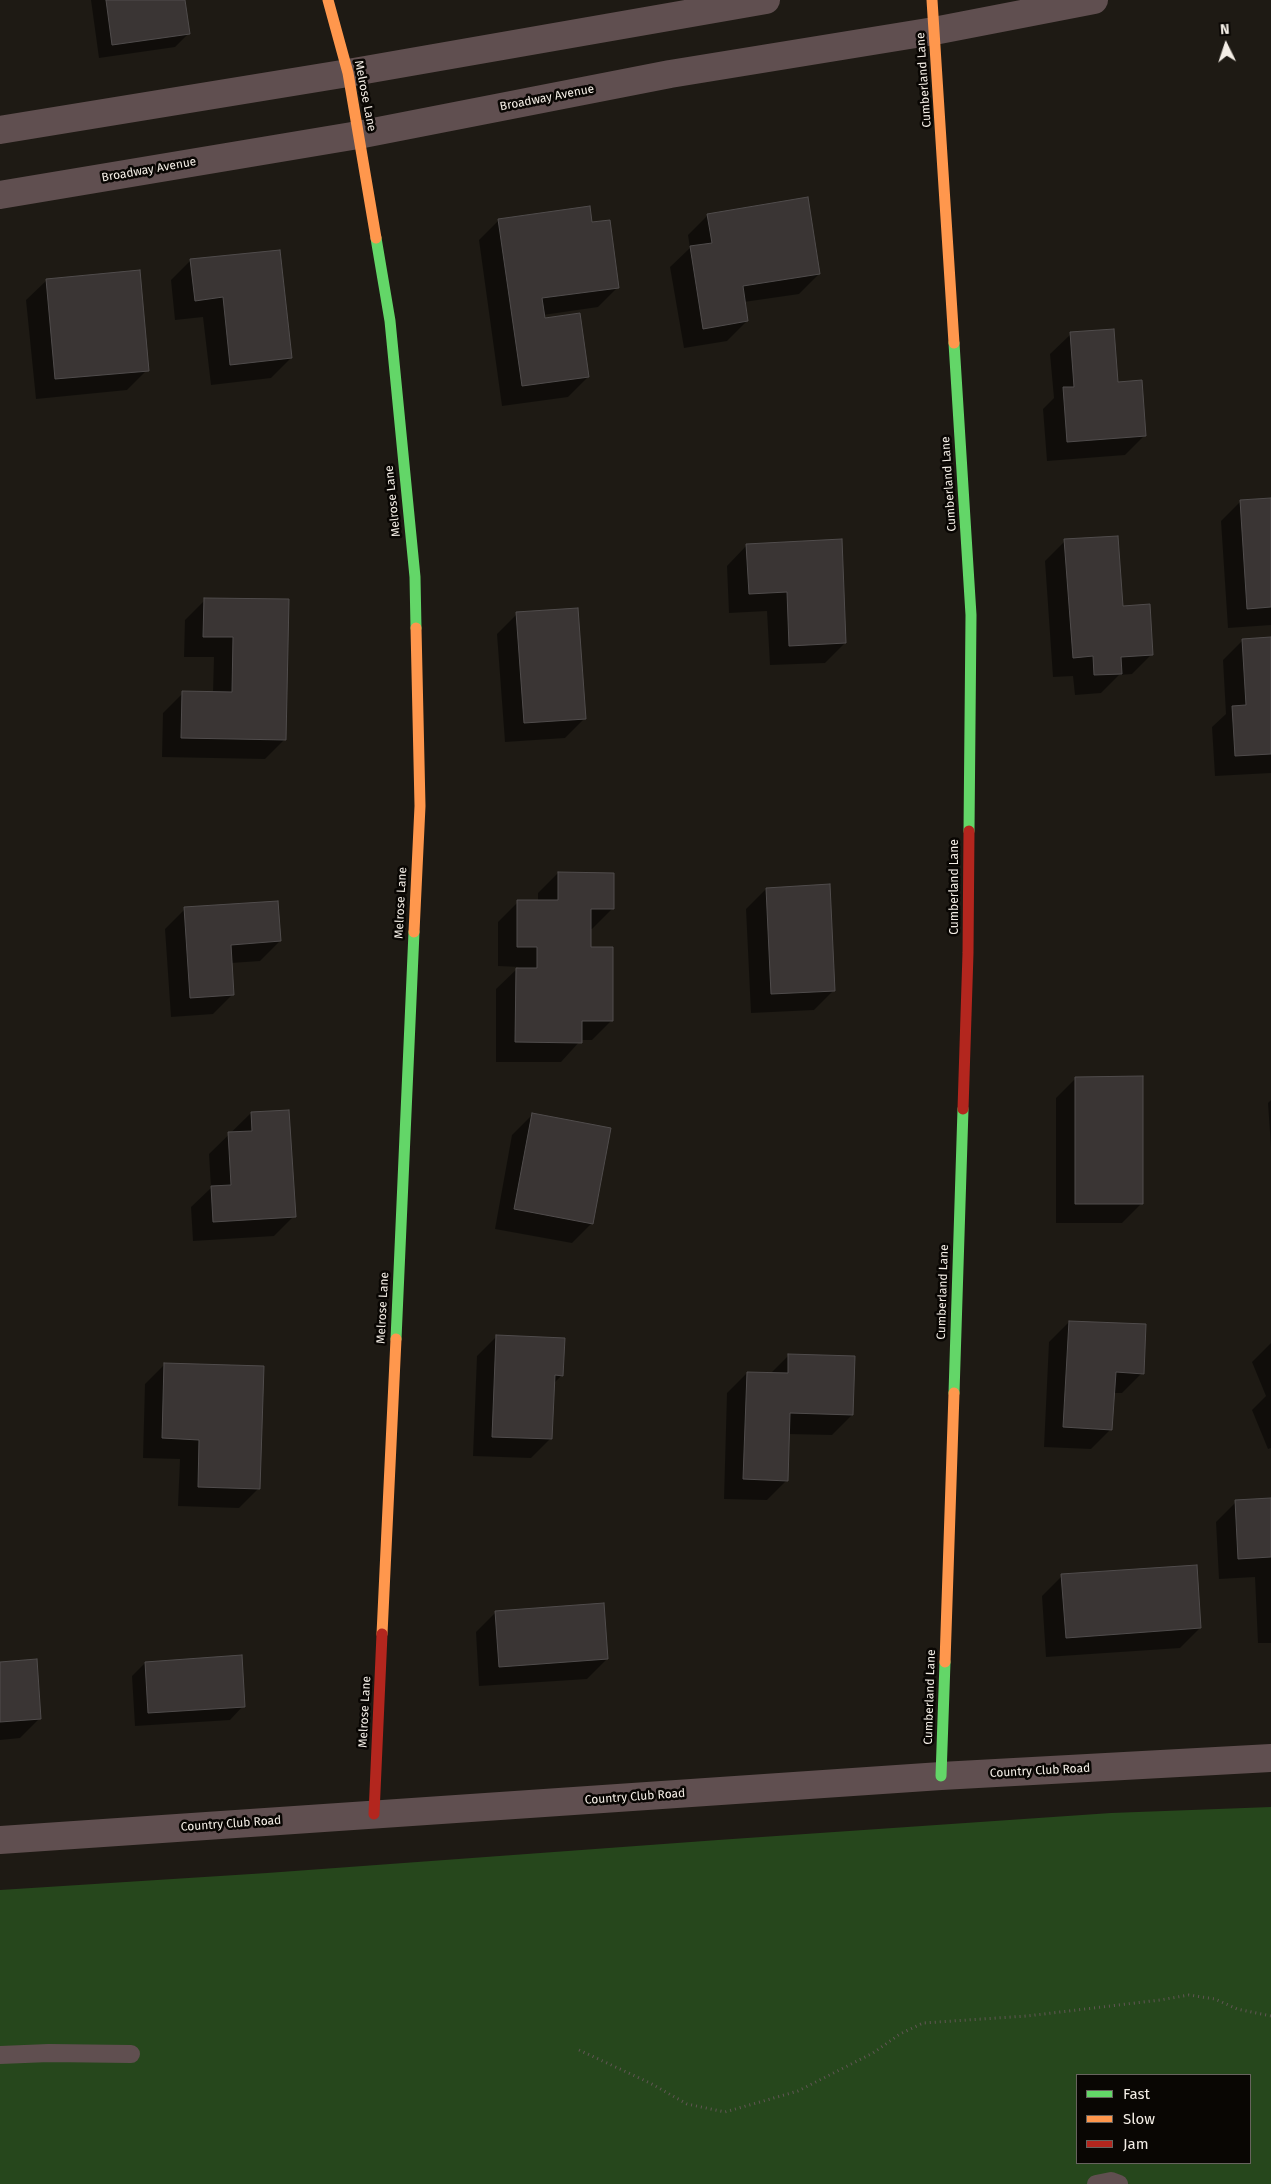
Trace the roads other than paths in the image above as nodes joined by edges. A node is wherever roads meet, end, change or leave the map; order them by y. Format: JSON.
{"nodes":[{"id":1,"x":328,"y":0,"type":"edge"},
{"id":2,"x":766,"y":0,"type":"edge"},
{"id":3,"x":932,"y":0,"type":"edge"},
{"id":4,"x":1094,"y":0,"type":"edge"},
{"id":5,"x":934,"y":31,"type":"junction"},
{"id":6,"x":348,"y":74,"type":"junction"},
{"id":7,"x":0,"y":130,"type":"edge"},
{"id":8,"x":358,"y":135,"type":"junction"},
{"id":9,"x":0,"y":195,"type":"edge"},
{"id":10,"x":1271,"y":1758,"type":"edge"},
{"id":11,"x":941,"y":1776,"type":"junction"},
{"id":12,"x":374,"y":1814,"type":"junction"},
{"id":13,"x":0,"y":1840,"type":"edge"},
{"id":14,"x":131,"y":2054,"type":"dead end"},
{"id":15,"x":0,"y":2055,"type":"edge"},
{"id":16,"x":1096,"y":2184,"type":"edge"},
{"id":17,"x":1119,"y":2184,"type":"edge"}],
"edges":[{"from":1,"to":6,"type":"street","name":"Melrose Lane"},
{"from":2,"to":6,"type":"street"},
{"from":3,"to":5,"type":"street","name":"Cumberland Lane"},
{"from":4,"to":5,"type":"street","name":"Broadway Avenue"},
{"from":5,"to":8,"type":"street","name":"Broadway Avenue"},
{"from":5,"to":11,"type":"street","name":"Cumberland Lane"},
{"from":6,"to":7,"type":"street"},
{"from":6,"to":8,"type":"street","name":"Melrose Lane"},
{"from":8,"to":9,"type":"street","name":"Broadway Avenue"},
{"from":8,"to":12,"type":"street","name":"Melrose Lane"},
{"from":10,"to":11,"type":"street","name":"Country Club Road"},
{"from":11,"to":12,"type":"street","name":"Country Club Road"},
{"from":12,"to":13,"type":"street","name":"Country Club Road"},
{"from":14,"to":15,"type":"lane"},
{"from":16,"to":17,"type":"lane"}]}
